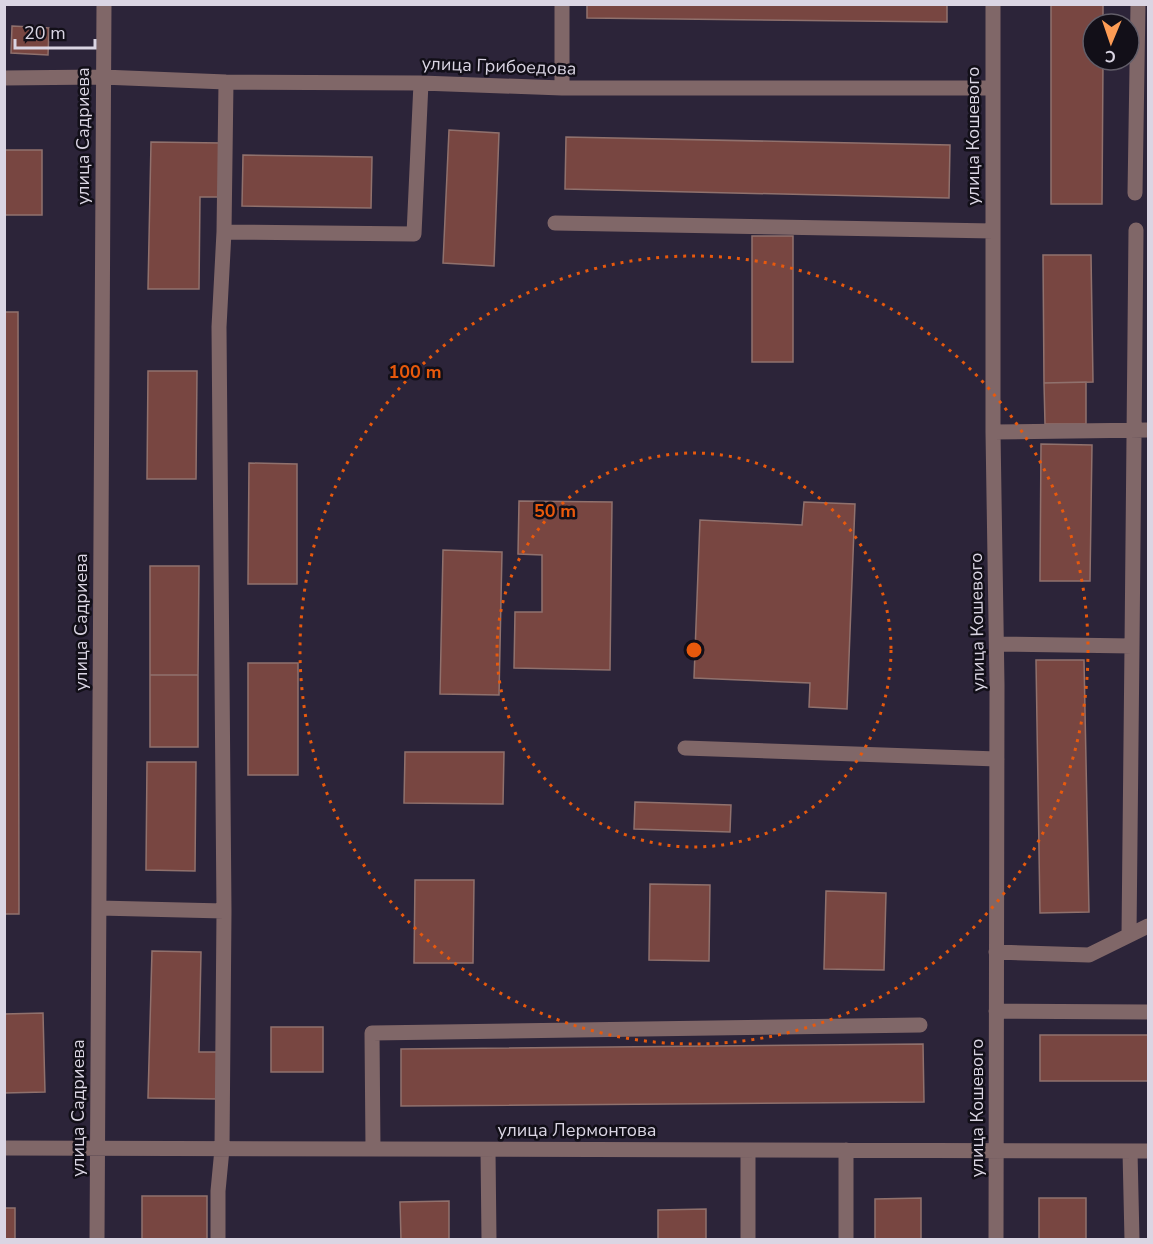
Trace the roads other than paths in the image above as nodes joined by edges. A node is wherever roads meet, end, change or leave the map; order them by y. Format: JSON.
{"nodes":[{"id":1,"x":104,"y":4,"type":"edge"},
{"id":2,"x":562,"y":4,"type":"edge"},
{"id":3,"x":993,"y":4,"type":"edge"},
{"id":4,"x":1138,"y":4,"type":"edge"},
{"id":5,"x":102,"y":77,"type":"junction"},
{"id":6,"x":4,"y":78,"type":"edge"},
{"id":7,"x":226,"y":82,"type":"junction"},
{"id":8,"x":421,"y":83,"type":"junction"},
{"id":9,"x":562,"y":88,"type":"junction"},
{"id":10,"x":992,"y":88,"type":"junction"},
{"id":11,"x":1135,"y":193,"type":"dead end"},
{"id":12,"x":555,"y":223,"type":"dead end"},
{"id":13,"x":1136,"y":230,"type":"dead end"},
{"id":14,"x":993,"y":231,"type":"junction"},
{"id":15,"x":224,"y":232,"type":"junction"},
{"id":16,"x":1141,"y":430,"type":"edge"},
{"id":17,"x":993,"y":432,"type":"junction"},
{"id":18,"x":997,"y":645,"type":"junction"},
{"id":19,"x":1132,"y":646,"type":"junction"},
{"id":20,"x":685,"y":748,"type":"dead end"},
{"id":21,"x":997,"y":759,"type":"junction"},
{"id":22,"x":99,"y":908,"type":"junction"},
{"id":23,"x":224,"y":911,"type":"junction"},
{"id":24,"x":1149,"y":926,"type":"edge"},
{"id":25,"x":1129,"y":934,"type":"junction"},
{"id":26,"x":996,"y":952,"type":"junction"},
{"id":27,"x":996,"y":1011,"type":"junction"},
{"id":28,"x":1149,"y":1012,"type":"edge"},
{"id":29,"x":920,"y":1025,"type":"dead end"},
{"id":30,"x":4,"y":1148,"type":"edge"},
{"id":31,"x":98,"y":1149,"type":"junction"},
{"id":32,"x":222,"y":1149,"type":"junction"},
{"id":33,"x":374,"y":1149,"type":"junction"},
{"id":34,"x":488,"y":1150,"type":"junction"},
{"id":35,"x":748,"y":1150,"type":"junction"},
{"id":36,"x":846,"y":1150,"type":"junction"},
{"id":37,"x":996,"y":1151,"type":"junction"},
{"id":38,"x":1130,"y":1151,"type":"junction"},
{"id":39,"x":1149,"y":1151,"type":"edge"},
{"id":40,"x":97,"y":1239,"type":"edge"},
{"id":41,"x":218,"y":1239,"type":"edge"},
{"id":42,"x":489,"y":1239,"type":"edge"},
{"id":43,"x":748,"y":1239,"type":"edge"},
{"id":44,"x":846,"y":1239,"type":"edge"},
{"id":45,"x":996,"y":1239,"type":"edge"},
{"id":46,"x":1132,"y":1239,"type":"edge"}],
"edges":[{"from":1,"to":5,"type":"street","name":"улица Садриева"},
{"from":2,"to":9,"type":"street"},
{"from":3,"to":10,"type":"street","name":"улица Кошевого"},
{"from":4,"to":11,"type":"street"},
{"from":5,"to":6,"type":"street","name":"улица Грибоедова"},
{"from":5,"to":7,"type":"street","name":"улица Грибоедова"},
{"from":5,"to":22,"type":"street","name":"улица Садриева"},
{"from":7,"to":8,"type":"street","name":"улица Грибоедова"},
{"from":7,"to":15,"type":"street"},
{"from":8,"to":9,"type":"street","name":"улица Грибоедова"},
{"from":8,"to":15,"type":"street"},
{"from":9,"to":10,"type":"street","name":"улица Грибоедова"},
{"from":10,"to":14,"type":"street","name":"улица Кошевого"},
{"from":12,"to":14,"type":"street"},
{"from":13,"to":16,"type":"street"},
{"from":14,"to":17,"type":"street","name":"улица Кошевого"},
{"from":15,"to":23,"type":"street"},
{"from":16,"to":17,"type":"street"},
{"from":16,"to":19,"type":"street"},
{"from":17,"to":18,"type":"street","name":"улица Кошевого"},
{"from":18,"to":19,"type":"street"},
{"from":18,"to":21,"type":"street","name":"улица Кошевого"},
{"from":19,"to":25,"type":"street"},
{"from":20,"to":21,"type":"street"},
{"from":21,"to":26,"type":"street","name":"улица Кошевого"},
{"from":22,"to":23,"type":"street"},
{"from":22,"to":31,"type":"street","name":"улица Садриева"},
{"from":23,"to":32,"type":"street"},
{"from":24,"to":25,"type":"street"},
{"from":25,"to":26,"type":"street"},
{"from":26,"to":27,"type":"street","name":"улица Кошевого"},
{"from":27,"to":28,"type":"street"},
{"from":27,"to":37,"type":"street","name":"улица Кошевого"},
{"from":29,"to":33,"type":"street"},
{"from":30,"to":31,"type":"street","name":"улица Лермонтова"},
{"from":31,"to":32,"type":"street","name":"улица Лермонтова"},
{"from":31,"to":40,"type":"street","name":"улица Садриева"},
{"from":32,"to":33,"type":"street","name":"улица Лермонтова"},
{"from":32,"to":41,"type":"street"},
{"from":33,"to":34,"type":"street","name":"улица Лермонтова"},
{"from":34,"to":35,"type":"street","name":"улица Лермонтова"},
{"from":34,"to":42,"type":"street"},
{"from":35,"to":36,"type":"street","name":"улица Лермонтова"},
{"from":35,"to":43,"type":"street"},
{"from":36,"to":37,"type":"street","name":"улица Лермонтова"},
{"from":36,"to":44,"type":"street"},
{"from":37,"to":38,"type":"street","name":"улица Лермонтова"},
{"from":37,"to":45,"type":"street","name":"улица Кошевого"},
{"from":38,"to":39,"type":"street","name":"улица Лермонтова"},
{"from":38,"to":46,"type":"street"}]}
